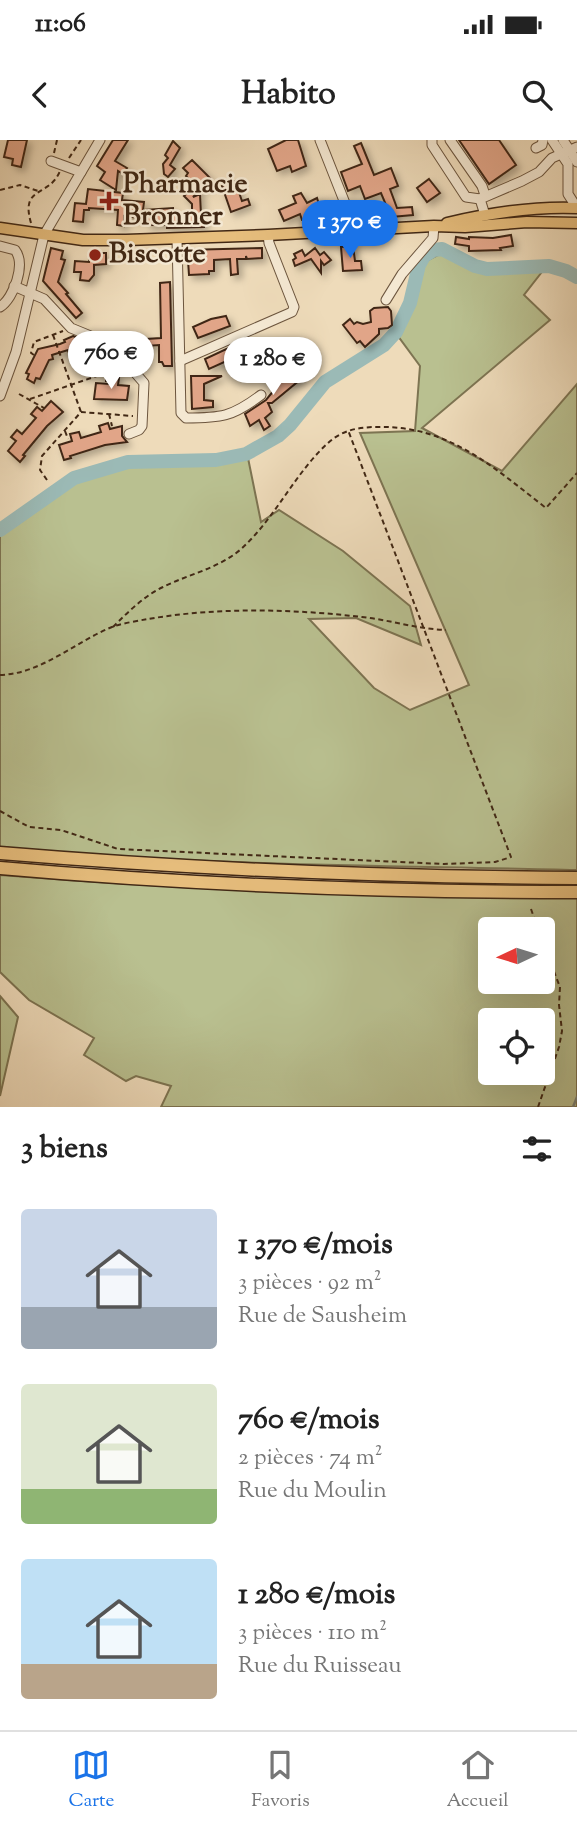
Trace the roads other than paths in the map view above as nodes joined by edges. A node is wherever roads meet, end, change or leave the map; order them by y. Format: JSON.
{"nodes":[{"id":1,"x":100,"y":140,"type":"edge"},
{"id":2,"x":320,"y":140,"type":"edge"},
{"id":3,"x":432,"y":140,"type":"edge"},
{"id":4,"x":450,"y":140,"type":"edge"},
{"id":5,"x":552,"y":140,"type":"edge"},
{"id":6,"x":563,"y":140,"type":"edge"},
{"id":7,"x":570,"y":150,"type":"edge"},
{"id":8,"x":52,"y":161,"type":"road end"},
{"id":9,"x":577,"y":162,"type":"edge"},
{"id":10,"x":81,"y":172,"type":"junction"},
{"id":11,"x":482,"y":197,"type":"junction"},
{"id":12,"x":577,"y":209,"type":"edge"},
{"id":13,"x":485,"y":215,"type":"junction"},
{"id":14,"x":577,"y":223,"type":"edge"},
{"id":15,"x":434,"y":226,"type":"junction"},
{"id":16,"x":0,"y":228,"type":"edge"},
{"id":17,"x":356,"y":231,"type":"junction"},
{"id":18,"x":44,"y":235,"type":"junction"},
{"id":19,"x":268,"y":236,"type":"junction"},
{"id":20,"x":177,"y":239,"type":"junction"},
{"id":21,"x":0,"y":246,"type":"edge"},
{"id":22,"x":14,"y":286,"type":"junction"},
{"id":23,"x":32,"y":292,"type":"junction"},
{"id":24,"x":386,"y":300,"type":"dead end"},
{"id":25,"x":0,"y":307,"type":"edge"},
{"id":26,"x":180,"y":361,"type":"junction"},
{"id":27,"x":261,"y":395,"type":"dead end"},
{"id":28,"x":0,"y":396,"type":"edge"},
{"id":29,"x":129,"y":435,"type":"dead end"},
{"id":30,"x":0,"y":853,"type":"edge"},
{"id":31,"x":0,"y":868,"type":"edge"},
{"id":32,"x":577,"y":877,"type":"edge"},
{"id":33,"x":577,"y":892,"type":"edge"}],
"edges":[{"from":1,"to":10,"type":"street"},
{"from":2,"to":17,"type":"street"},
{"from":3,"to":11,"type":"street"},
{"from":4,"to":11,"type":"street"},
{"from":5,"to":7,"type":"street"},
{"from":6,"to":7,"type":"street"},
{"from":7,"to":9,"type":"street"},
{"from":7,"to":11,"type":"street"},
{"from":7,"to":12,"type":"street"},
{"from":8,"to":10,"type":"street"},
{"from":10,"to":18,"type":"street"},
{"from":11,"to":13,"type":"street"},
{"from":12,"to":13,"type":"main road"},
{"from":12,"to":14,"type":"street"},
{"from":13,"to":15,"type":"main road"},
{"from":14,"to":15,"type":"main road"},
{"from":15,"to":17,"type":"main road"},
{"from":15,"to":24,"type":"street"},
{"from":16,"to":18,"type":"main road"},
{"from":17,"to":19,"type":"main road"},
{"from":18,"to":20,"type":"main road"},
{"from":18,"to":23,"type":"street"},
{"from":19,"to":20,"type":"main road"},
{"from":19,"to":26,"type":"street"},
{"from":20,"to":26,"type":"street"},
{"from":21,"to":22,"type":"street"},
{"from":22,"to":23,"type":"street"},
{"from":22,"to":25,"type":"street"},
{"from":23,"to":28,"type":"street"},
{"from":23,"to":29,"type":"street"},
{"from":26,"to":27,"type":"street"},
{"from":30,"to":32,"type":"highway"},
{"from":31,"to":33,"type":"highway"}]}
